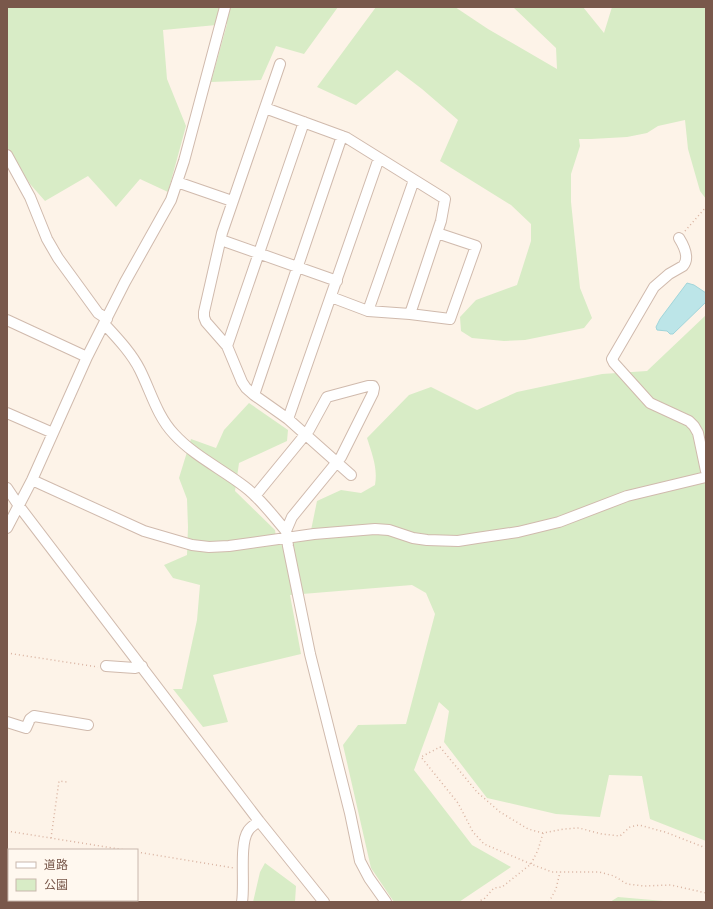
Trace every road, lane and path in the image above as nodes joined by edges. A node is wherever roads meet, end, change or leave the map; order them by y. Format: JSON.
{"nodes":[{"id":1,"x":225,"y":7,"type":"edge"},
{"id":2,"x":280,"y":64,"type":"dead end"},
{"id":3,"x":265,"y":108,"type":"junction"},
{"id":4,"x":304,"y":122,"type":"junction"},
{"id":5,"x":342,"y":136,"type":"junction"},
{"id":6,"x":7,"y":155,"type":"edge"},
{"id":7,"x":379,"y":158,"type":"junction"},
{"id":8,"x":414,"y":180,"type":"junction"},
{"id":9,"x":177,"y":182,"type":"junction"},
{"id":10,"x":232,"y":201,"type":"junction"},
{"id":11,"x":706,"y":207,"type":"edge"},
{"id":12,"x":437,"y":233,"type":"junction"},
{"id":13,"x":679,"y":238,"type":"joint"},
{"id":14,"x":221,"y":240,"type":"junction"},
{"id":15,"x":258,"y":254,"type":"junction"},
{"id":16,"x":297,"y":267,"type":"junction"},
{"id":17,"x":337,"y":281,"type":"junction"},
{"id":18,"x":331,"y":297,"type":"junction"},
{"id":19,"x":368,"y":311,"type":"junction"},
{"id":20,"x":410,"y":314,"type":"junction"},
{"id":21,"x":7,"y":320,"type":"edge"},
{"id":22,"x":105,"y":322,"type":"junction"},
{"id":23,"x":227,"y":346,"type":"junction"},
{"id":24,"x":87,"y":357,"type":"junction"},
{"id":25,"x":254,"y":395,"type":"junction"},
{"id":26,"x":7,"y":413,"type":"edge"},
{"id":27,"x":288,"y":419,"type":"junction"},
{"id":28,"x":52,"y":433,"type":"junction"},
{"id":29,"x":305,"y":434,"type":"junction"},
{"id":30,"x":336,"y":463,"type":"junction"},
{"id":31,"x":706,"y":470,"type":"edge"},
{"id":32,"x":351,"y":476,"type":"dead end"},
{"id":33,"x":706,"y":477,"type":"edge"},
{"id":34,"x":32,"y":480,"type":"junction"},
{"id":35,"x":7,"y":488,"type":"edge"},
{"id":36,"x":255,"y":496,"type":"junction"},
{"id":37,"x":19,"y":506,"type":"junction"},
{"id":38,"x":7,"y":528,"type":"edge"},
{"id":39,"x":286,"y":534,"type":"junction"},
{"id":40,"x":7,"y":653,"type":"edge"},
{"id":41,"x":106,"y":666,"type":"joint"},
{"id":42,"x":142,"y":666,"type":"junction"},
{"id":43,"x":7,"y":722,"type":"edge"},
{"id":44,"x":88,"y":725,"type":"dead end"},
{"id":45,"x":67,"y":782,"type":"dead end"},
{"id":46,"x":259,"y":821,"type":"junction"},
{"id":47,"x":7,"y":831,"type":"edge"},
{"id":48,"x":543,"y":833,"type":"junction"},
{"id":49,"x":52,"y":838,"type":"junction"},
{"id":50,"x":706,"y":848,"type":"edge"},
{"id":51,"x":119,"y":849,"type":"edge"},
{"id":52,"x":138,"y":852,"type":"edge"},
{"id":53,"x":530,"y":864,"type":"junction"},
{"id":54,"x":244,"y":869,"type":"junction"},
{"id":55,"x":560,"y":872,"type":"junction"},
{"id":56,"x":706,"y":893,"type":"edge"},
{"id":57,"x":242,"y":902,"type":"edge"},
{"id":58,"x":324,"y":902,"type":"edge"},
{"id":59,"x":386,"y":902,"type":"edge"},
{"id":60,"x":477,"y":902,"type":"edge"},
{"id":61,"x":549,"y":902,"type":"edge"}],
"edges":[{"from":1,"to":9,"type":"street"},
{"from":2,"to":3,"type":"street"},
{"from":3,"to":4,"type":"street"},
{"from":3,"to":10,"type":"street"},
{"from":4,"to":5,"type":"street"},
{"from":4,"to":15,"type":"street"},
{"from":5,"to":7,"type":"street"},
{"from":5,"to":16,"type":"street"},
{"from":6,"to":22,"type":"street"},
{"from":7,"to":8,"type":"street"},
{"from":7,"to":17,"type":"street"},
{"from":8,"to":12,"type":"street"},
{"from":8,"to":19,"type":"street"},
{"from":9,"to":10,"type":"street"},
{"from":9,"to":22,"type":"street"},
{"from":10,"to":14,"type":"street"},
{"from":11,"to":13,"type":"path"},
{"from":12,"to":20,"type":"street"},
{"from":12,"to":20,"type":"street"},
{"from":13,"to":31,"type":"street"},
{"from":14,"to":15,"type":"street"},
{"from":14,"to":23,"type":"street"},
{"from":15,"to":16,"type":"street"},
{"from":15,"to":23,"type":"street"},
{"from":16,"to":17,"type":"street"},
{"from":16,"to":25,"type":"street"},
{"from":17,"to":18,"type":"street"},
{"from":18,"to":19,"type":"street"},
{"from":18,"to":27,"type":"street"},
{"from":19,"to":20,"type":"street"},
{"from":21,"to":24,"type":"street"},
{"from":22,"to":24,"type":"street"},
{"from":22,"to":36,"type":"street"},
{"from":23,"to":25,"type":"street"},
{"from":24,"to":28,"type":"street"},
{"from":25,"to":27,"type":"street"},
{"from":26,"to":28,"type":"street"},
{"from":27,"to":29,"type":"street"},
{"from":28,"to":34,"type":"street"},
{"from":29,"to":30,"type":"street"},
{"from":29,"to":30,"type":"street"},
{"from":29,"to":36,"type":"street"},
{"from":30,"to":32,"type":"street"},
{"from":30,"to":39,"type":"street"},
{"from":33,"to":39,"type":"street"},
{"from":34,"to":37,"type":"street"},
{"from":34,"to":39,"type":"street"},
{"from":35,"to":37,"type":"street"},
{"from":36,"to":39,"type":"street"},
{"from":37,"to":38,"type":"street"},
{"from":37,"to":42,"type":"street"},
{"from":39,"to":59,"type":"street"},
{"from":40,"to":41,"type":"path"},
{"from":41,"to":42,"type":"street"},
{"from":42,"to":46,"type":"street"},
{"from":43,"to":44,"type":"street"},
{"from":45,"to":49,"type":"path"},
{"from":46,"to":54,"type":"street"},
{"from":46,"to":58,"type":"street"},
{"from":47,"to":49,"type":"path"},
{"from":48,"to":50,"type":"path"},
{"from":48,"to":53,"type":"path"},
{"from":48,"to":53,"type":"path"},
{"from":49,"to":51,"type":"path"},
{"from":52,"to":54,"type":"path"},
{"from":53,"to":55,"type":"path"},
{"from":53,"to":60,"type":"path"},
{"from":54,"to":57,"type":"street"},
{"from":55,"to":56,"type":"path"},
{"from":55,"to":61,"type":"path"}]}
